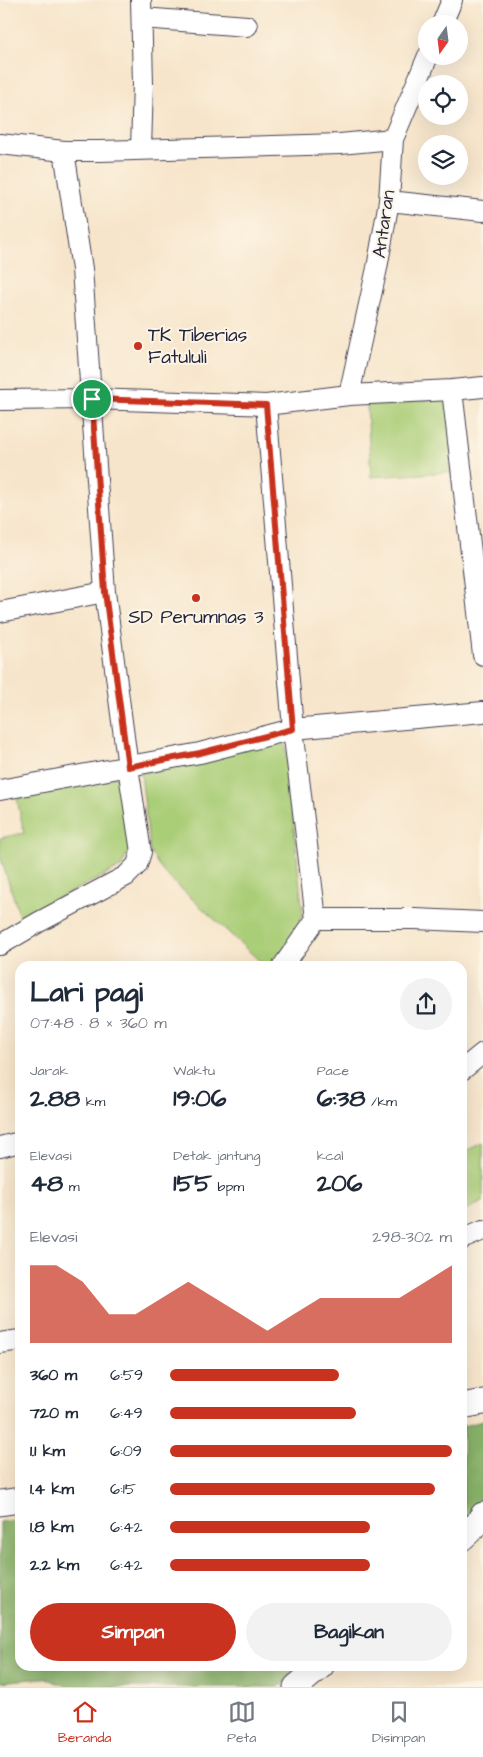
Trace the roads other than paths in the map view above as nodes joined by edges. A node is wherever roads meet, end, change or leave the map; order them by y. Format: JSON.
{"nodes":[{"id":1,"x":452,"y":0,"type":"edge"},
{"id":2,"x":142,"y":9,"type":"edge"},
{"id":3,"x":446,"y":15,"type":"edge"},
{"id":4,"x":247,"y":26,"type":"dead end"},
{"id":5,"x":424,"y":65,"type":"edge"},
{"id":6,"x":392,"y":139,"type":"junction"},
{"id":7,"x":0,"y":144,"type":"edge"},
{"id":8,"x":141,"y":149,"type":"junction"},
{"id":9,"x":64,"y":151,"type":"junction"},
{"id":10,"x":389,"y":201,"type":"junction"},
{"id":11,"x":483,"y":211,"type":"edge"},
{"id":12,"x":483,"y":387,"type":"edge"},
{"id":13,"x":452,"y":390,"type":"junction"},
{"id":14,"x":349,"y":395,"type":"junction"},
{"id":15,"x":92,"y":399,"type":"junction"},
{"id":16,"x":0,"y":400,"type":"edge"},
{"id":17,"x":266,"y":405,"type":"junction"},
{"id":18,"x":105,"y":592,"type":"junction"},
{"id":19,"x":0,"y":612,"type":"edge"},
{"id":20,"x":483,"y":655,"type":"edge"},
{"id":21,"x":483,"y":712,"type":"edge"},
{"id":22,"x":293,"y":729,"type":"junction"},
{"id":23,"x":128,"y":767,"type":"junction"},
{"id":24,"x":0,"y":790,"type":"edge"},
{"id":25,"x":316,"y":919,"type":"junction"},
{"id":26,"x":483,"y":922,"type":"edge"},
{"id":27,"x":0,"y":945,"type":"edge"},
{"id":28,"x":287,"y":961,"type":"edge"},
{"id":29,"x":483,"y":1053,"type":"edge"},
{"id":30,"x":467,"y":1066,"type":"edge"},
{"id":31,"x":15,"y":1143,"type":"edge"},
{"id":32,"x":0,"y":1146,"type":"edge"},
{"id":33,"x":483,"y":1230,"type":"edge"},
{"id":34,"x":467,"y":1237,"type":"edge"},
{"id":35,"x":15,"y":1341,"type":"edge"},
{"id":36,"x":0,"y":1344,"type":"edge"},
{"id":37,"x":483,"y":1390,"type":"edge"},
{"id":38,"x":467,"y":1392,"type":"edge"},
{"id":39,"x":483,"y":1402,"type":"edge"},
{"id":40,"x":467,"y":1405,"type":"edge"},
{"id":41,"x":15,"y":1484,"type":"edge"},
{"id":42,"x":0,"y":1486,"type":"edge"},
{"id":43,"x":15,"y":1501,"type":"edge"},
{"id":44,"x":0,"y":1503,"type":"edge"},
{"id":45,"x":483,"y":1515,"type":"edge"},
{"id":46,"x":467,"y":1533,"type":"edge"},
{"id":47,"x":315,"y":1671,"type":"edge"},
{"id":48,"x":296,"y":1687,"type":"edge"}],
"edges":[{"from":1,"to":3,"type":"street"},
{"from":2,"to":4,"type":"street"},
{"from":2,"to":8,"type":"street"},
{"from":5,"to":6,"type":"street","name":"Antaran"},
{"from":6,"to":8,"type":"street"},
{"from":6,"to":10,"type":"street","name":"Antaran"},
{"from":7,"to":9,"type":"street"},
{"from":8,"to":9,"type":"street"},
{"from":9,"to":15,"type":"street"},
{"from":10,"to":11,"type":"street"},
{"from":10,"to":14,"type":"street","name":"Antaran"},
{"from":12,"to":13,"type":"street"},
{"from":13,"to":14,"type":"street"},
{"from":13,"to":20,"type":"street"},
{"from":14,"to":17,"type":"street"},
{"from":15,"to":16,"type":"street"},
{"from":15,"to":17,"type":"street"},
{"from":15,"to":18,"type":"street"},
{"from":17,"to":22,"type":"street"},
{"from":18,"to":19,"type":"street"},
{"from":18,"to":23,"type":"street"},
{"from":21,"to":22,"type":"street"},
{"from":22,"to":23,"type":"street"},
{"from":22,"to":25,"type":"street"},
{"from":23,"to":24,"type":"street"},
{"from":23,"to":27,"type":"street"},
{"from":25,"to":26,"type":"street"},
{"from":25,"to":28,"type":"street"},
{"from":29,"to":30,"type":"street"},
{"from":31,"to":32,"type":"street"},
{"from":33,"to":34,"type":"street"},
{"from":35,"to":36,"type":"street"},
{"from":37,"to":38,"type":"street"},
{"from":39,"to":40,"type":"street"},
{"from":41,"to":42,"type":"street"},
{"from":43,"to":44,"type":"street"},
{"from":45,"to":46,"type":"street"},
{"from":47,"to":48,"type":"street"}]}
